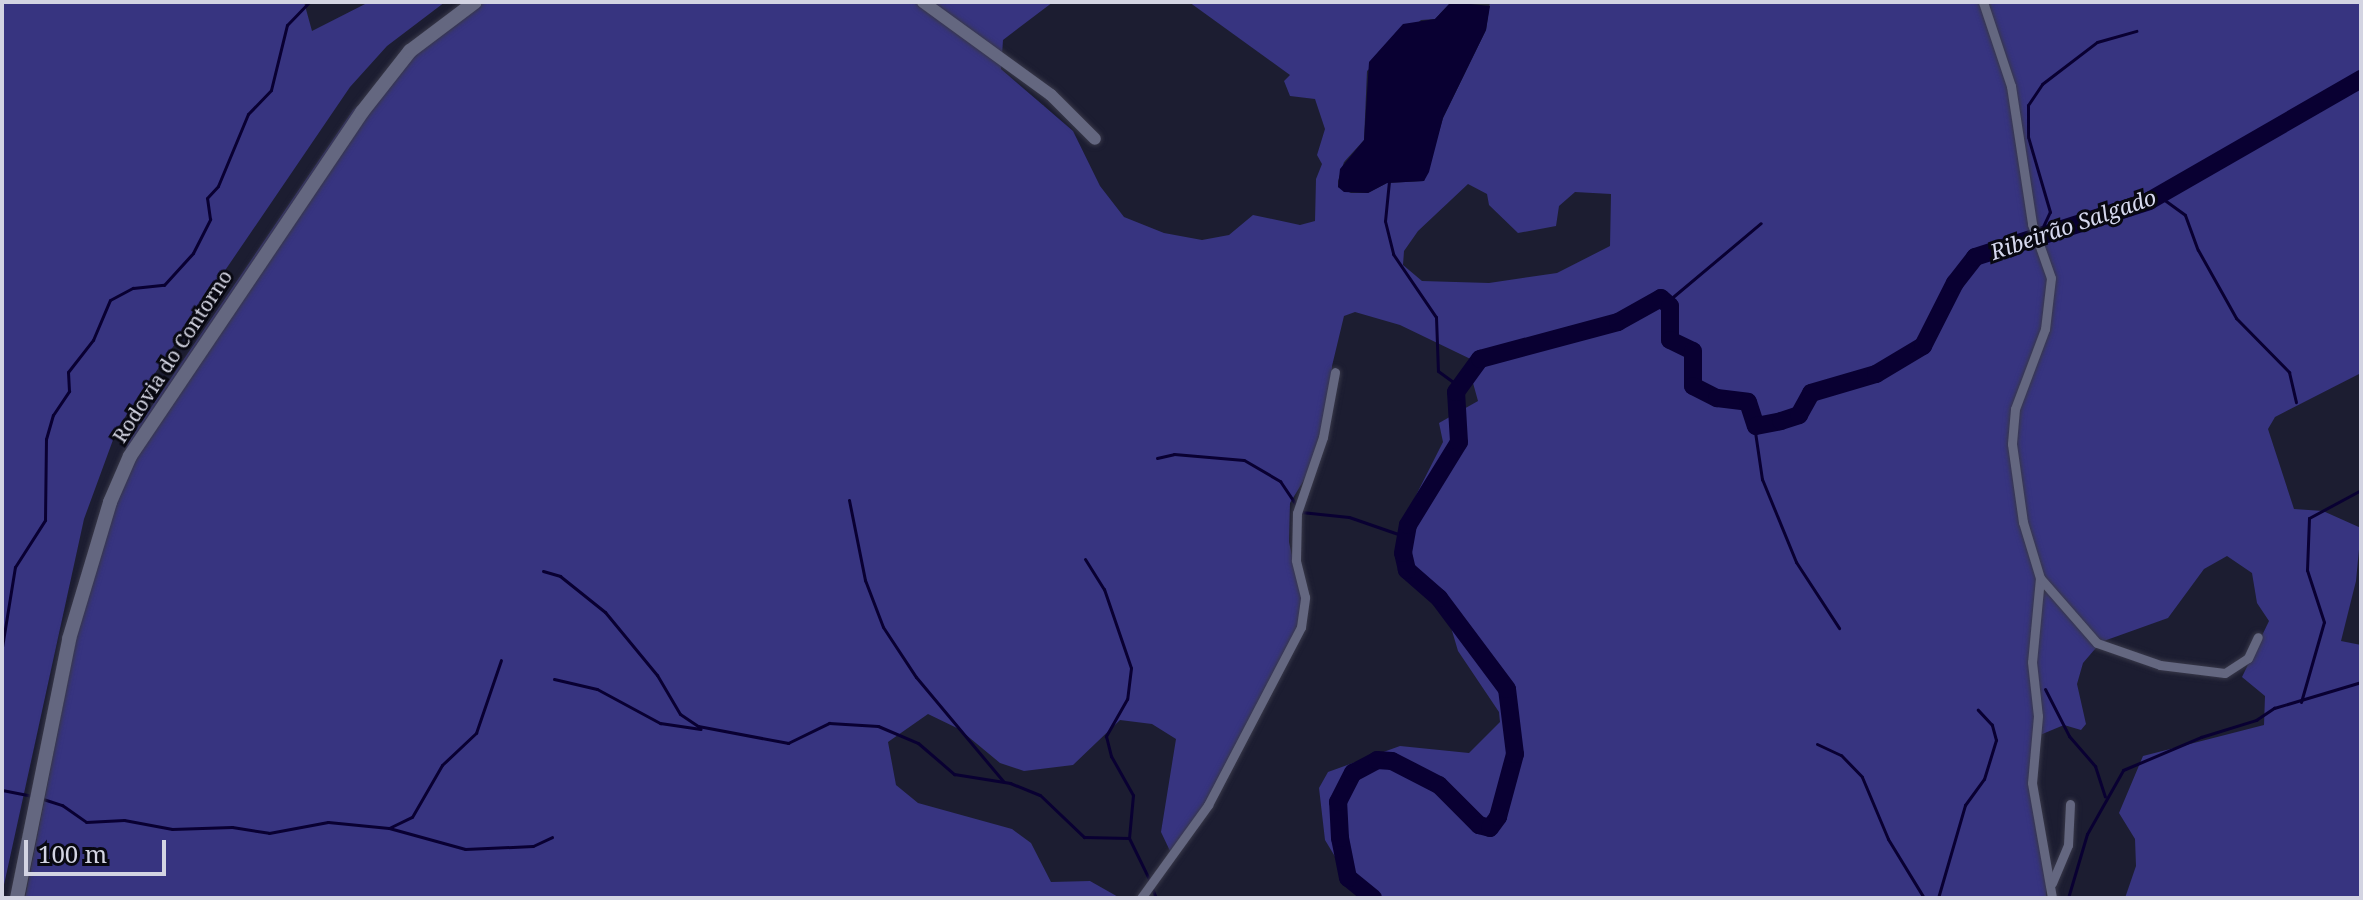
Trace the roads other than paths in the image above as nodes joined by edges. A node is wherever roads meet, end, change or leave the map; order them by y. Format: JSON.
{"nodes":[{"id":1,"x":475,"y":2,"type":"edge"},
{"id":2,"x":923,"y":2,"type":"edge"},
{"id":3,"x":1983,"y":2,"type":"edge"},
{"id":4,"x":1095,"y":139,"type":"dead end"},
{"id":5,"x":1335,"y":372,"type":"dead end"},
{"id":6,"x":2040,"y":578,"type":"junction"},
{"id":7,"x":2258,"y":637,"type":"dead end"},
{"id":8,"x":2070,"y":804,"type":"dead end"},
{"id":9,"x":2052,"y":883,"type":"junction"},
{"id":10,"x":17,"y":898,"type":"edge"},
{"id":11,"x":1141,"y":898,"type":"edge"},
{"id":12,"x":2052,"y":898,"type":"edge"}],
"edges":[{"from":1,"to":10,"type":"main road","name":"Rodovia do Contorno"},
{"from":2,"to":4,"type":"street"},
{"from":3,"to":6,"type":"street"},
{"from":5,"to":11,"type":"street"},
{"from":6,"to":7,"type":"street"},
{"from":6,"to":9,"type":"street"},
{"from":8,"to":9,"type":"street"},
{"from":9,"to":12,"type":"street"}]}
